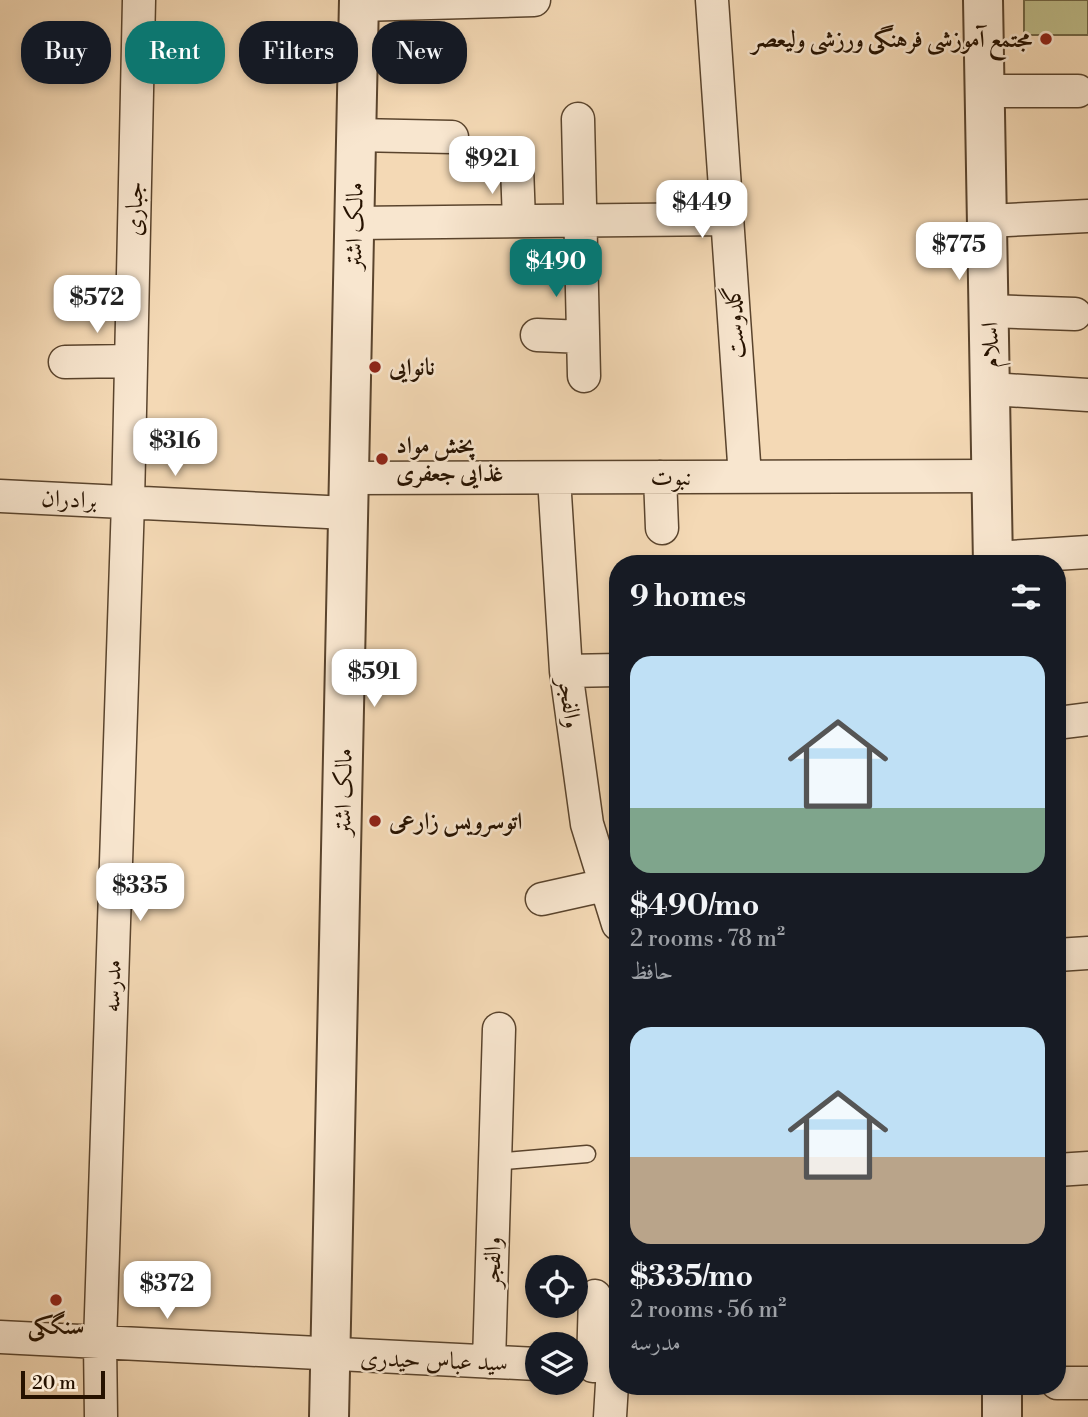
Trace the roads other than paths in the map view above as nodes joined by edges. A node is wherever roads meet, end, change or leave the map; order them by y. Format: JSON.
{"nodes":[{"id":1,"x":139,"y":0,"type":"edge"},
{"id":2,"x":534,"y":0,"type":"edge"},
{"id":3,"x":712,"y":0,"type":"edge"},
{"id":4,"x":983,"y":0,"type":"edge"},
{"id":5,"x":359,"y":3,"type":"edge"},
{"id":6,"x":985,"y":91,"type":"junction"},
{"id":7,"x":1078,"y":91,"type":"dead end"},
{"id":8,"x":578,"y":119,"type":"dead end"},
{"id":9,"x":356,"y":135,"type":"junction"},
{"id":10,"x":452,"y":137,"type":"dead end"},
{"id":11,"x":517,"y":167,"type":"dead end"},
{"id":12,"x":1088,"y":216,"type":"edge"},
{"id":13,"x":727,"y":219,"type":"junction"},
{"id":14,"x":519,"y":221,"type":"junction"},
{"id":15,"x":580,"y":221,"type":"junction"},
{"id":16,"x":987,"y":221,"type":"junction"},
{"id":17,"x":355,"y":223,"type":"junction"},
{"id":18,"x":989,"y":311,"type":"junction"},
{"id":19,"x":1075,"y":314,"type":"dead end"},
{"id":20,"x":537,"y":335,"type":"dead end"},
{"id":21,"x":583,"y":337,"type":"junction"},
{"id":22,"x":131,"y":361,"type":"junction"},
{"id":23,"x":65,"y":362,"type":"dead end"},
{"id":24,"x":583,"y":376,"type":"dead end"},
{"id":25,"x":991,"y":389,"type":"junction"},
{"id":26,"x":1088,"y":395,"type":"edge"},
{"id":27,"x":992,"y":476,"type":"junction"},
{"id":28,"x":660,"y":477,"type":"junction"},
{"id":29,"x":745,"y":477,"type":"junction"},
{"id":30,"x":554,"y":478,"type":"junction"},
{"id":31,"x":0,"y":496,"type":"edge"},
{"id":32,"x":349,"y":496,"type":"junction"},
{"id":33,"x":128,"y":502,"type":"junction"},
{"id":34,"x":662,"y":528,"type":"dead end"},
{"id":35,"x":1088,"y":552,"type":"edge"},
{"id":36,"x":993,"y":555,"type":"edge"},
{"id":37,"x":1056,"y":555,"type":"edge"},
{"id":38,"x":609,"y":670,"type":"edge"},
{"id":39,"x":566,"y":671,"type":"junction"},
{"id":40,"x":1088,"y":719,"type":"edge"},
{"id":41,"x":1066,"y":722,"type":"edge"},
{"id":42,"x":605,"y":885,"type":"junction"},
{"id":43,"x":609,"y":897,"type":"edge"},
{"id":44,"x":542,"y":899,"type":"dead end"},
{"id":45,"x":1088,"y":953,"type":"edge"},
{"id":46,"x":1066,"y":954,"type":"edge"},
{"id":47,"x":499,"y":1029,"type":"dead end"},
{"id":48,"x":587,"y":1154,"type":"dead end"},
{"id":49,"x":494,"y":1162,"type":"junction"},
{"id":50,"x":1088,"y":1168,"type":"edge"},
{"id":51,"x":1066,"y":1169,"type":"edge"},
{"id":52,"x":594,"y":1296,"type":"dead end"},
{"id":53,"x":0,"y":1337,"type":"edge"},
{"id":54,"x":100,"y":1343,"type":"junction"},
{"id":55,"x":330,"y":1355,"type":"junction"},
{"id":56,"x":489,"y":1362,"type":"junction"},
{"id":57,"x":525,"y":1364,"type":"edge"},
{"id":58,"x":600,"y":1367,"type":"edge"},
{"id":59,"x":1066,"y":1383,"type":"edge"},
{"id":60,"x":1088,"y":1383,"type":"edge"},
{"id":61,"x":1002,"y":1395,"type":"edge"},
{"id":62,"x":101,"y":1417,"type":"edge"},
{"id":63,"x":329,"y":1417,"type":"edge"},
{"id":64,"x":610,"y":1417,"type":"edge"},
{"id":65,"x":1002,"y":1417,"type":"edge"}],
"edges":[{"from":1,"to":22,"type":"street","name":"جباری"},
{"from":2,"to":5,"type":"street"},
{"from":3,"to":13,"type":"street","name":"گلدوست"},
{"from":4,"to":6,"type":"street","name":"اسلام"},
{"from":5,"to":9,"type":"street","name":"مالک اشتر"},
{"from":6,"to":7,"type":"street"},
{"from":6,"to":16,"type":"street","name":"اسلام"},
{"from":8,"to":15,"type":"street"},
{"from":9,"to":10,"type":"street"},
{"from":9,"to":17,"type":"street","name":"مالک اشتر"},
{"from":11,"to":14,"type":"street"},
{"from":12,"to":16,"type":"street"},
{"from":13,"to":15,"type":"street"},
{"from":13,"to":29,"type":"street","name":"گلدوست"},
{"from":14,"to":15,"type":"street"},
{"from":14,"to":17,"type":"street"},
{"from":15,"to":21,"type":"street"},
{"from":16,"to":18,"type":"street","name":"اسلام"},
{"from":17,"to":32,"type":"street","name":"مالک اشتر"},
{"from":18,"to":19,"type":"street"},
{"from":18,"to":25,"type":"street","name":"اسلام"},
{"from":20,"to":21,"type":"street"},
{"from":21,"to":24,"type":"street"},
{"from":22,"to":23,"type":"street"},
{"from":22,"to":33,"type":"street","name":"جباری"},
{"from":25,"to":26,"type":"street"},
{"from":25,"to":27,"type":"street","name":"اسلام"},
{"from":27,"to":29,"type":"street","name":"نبوت"},
{"from":27,"to":36,"type":"street","name":"اسلام"},
{"from":28,"to":29,"type":"street","name":"نبوت"},
{"from":28,"to":30,"type":"street","name":"نبوت"},
{"from":28,"to":34,"type":"street"},
{"from":30,"to":32,"type":"street","name":"نبوت"},
{"from":30,"to":39,"type":"street","name":"والفجر"},
{"from":31,"to":33,"type":"street","name":"برادران"},
{"from":32,"to":33,"type":"street","name":"برادران"},
{"from":32,"to":55,"type":"street","name":"مالک اشتر"},
{"from":33,"to":54,"type":"street","name":"مدرسه"},
{"from":35,"to":37,"type":"street"},
{"from":38,"to":39,"type":"street"},
{"from":39,"to":42,"type":"street","name":"والفجر"},
{"from":40,"to":41,"type":"street"},
{"from":42,"to":43,"type":"street","name":"والفجر"},
{"from":42,"to":44,"type":"street"},
{"from":45,"to":46,"type":"street"},
{"from":47,"to":49,"type":"street","name":"والفجر"},
{"from":48,"to":49,"type":"lane"},
{"from":49,"to":56,"type":"street","name":"والفجر"},
{"from":50,"to":51,"type":"street"},
{"from":52,"to":58,"type":"street"},
{"from":53,"to":54,"type":"street","name":"سید عباس حیدری"},
{"from":54,"to":55,"type":"street","name":"سید عباس حیدری"},
{"from":54,"to":62,"type":"street","name":"مدرسه"},
{"from":55,"to":56,"type":"street","name":"سید عباس حیدری"},
{"from":55,"to":63,"type":"street","name":"مالک اشتر"},
{"from":56,"to":57,"type":"street","name":"سید عباس حیدری"},
{"from":58,"to":64,"type":"street"},
{"from":59,"to":60,"type":"street"},
{"from":61,"to":65,"type":"street"}]}
